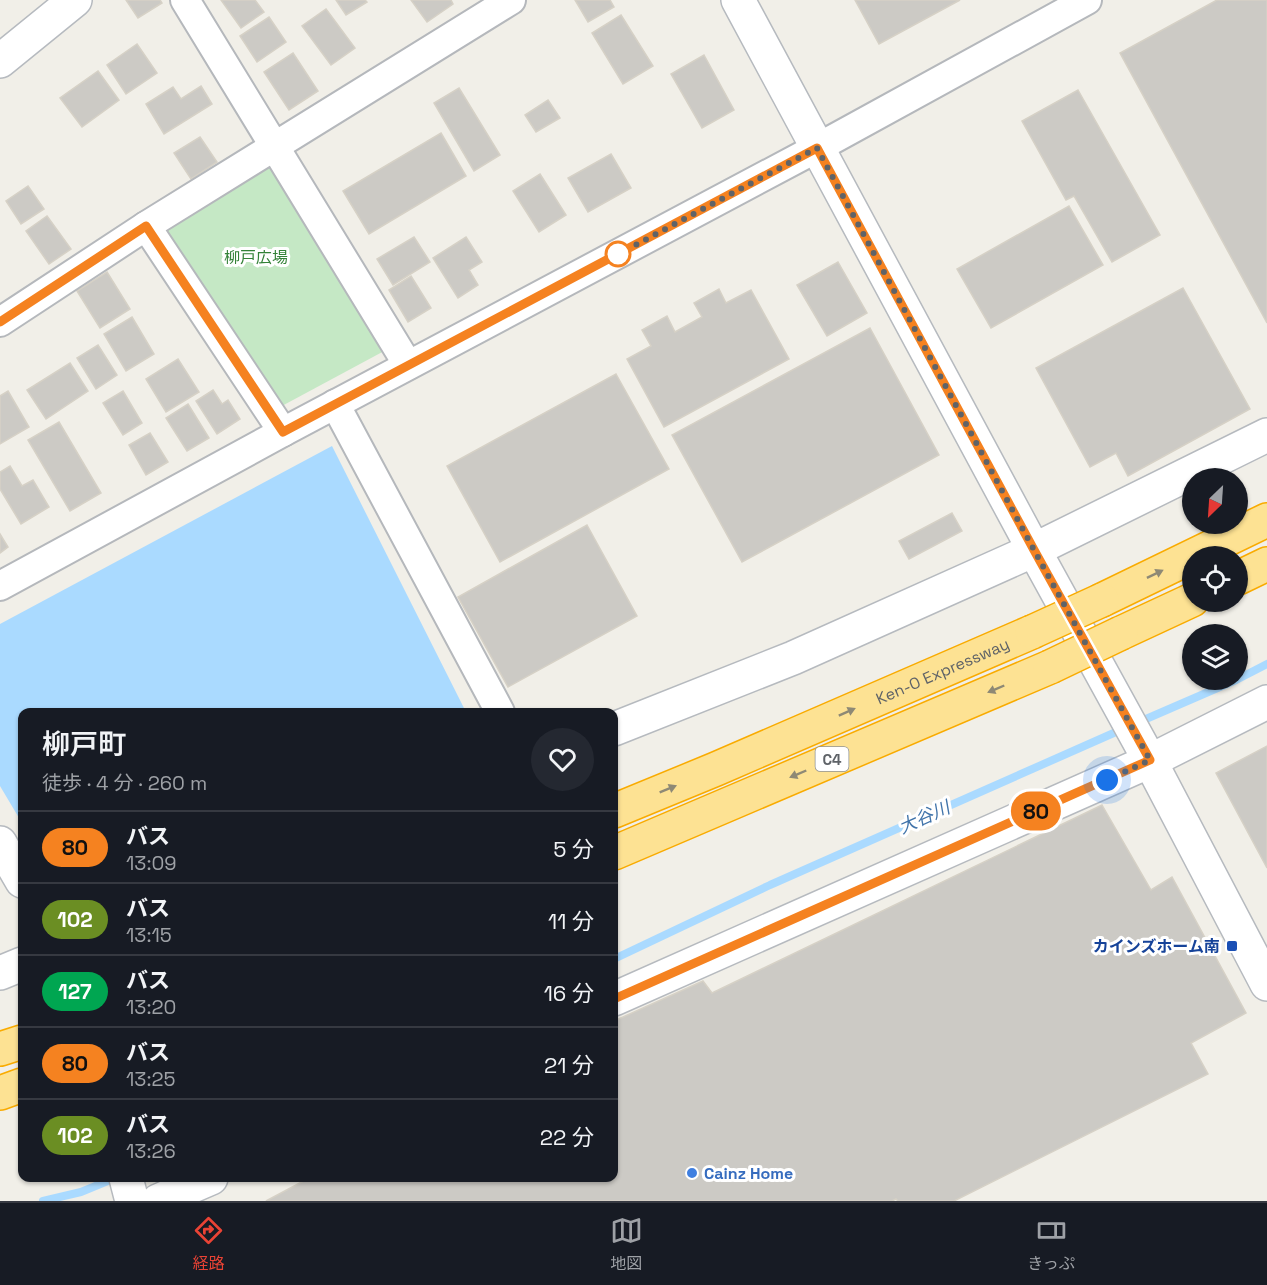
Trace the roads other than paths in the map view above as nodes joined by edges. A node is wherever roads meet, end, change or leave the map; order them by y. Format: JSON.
{"nodes":[{"id":1,"x":75,"y":0,"type":"edge"},
{"id":2,"x":185,"y":0,"type":"edge"},
{"id":3,"x":511,"y":0,"type":"edge"},
{"id":4,"x":738,"y":0,"type":"edge"},
{"id":5,"x":1087,"y":0,"type":"edge"},
{"id":6,"x":0,"y":62,"type":"edge"},
{"id":7,"x":274,"y":147,"type":"junction"},
{"id":8,"x":817,"y":148,"type":"junction"},
{"id":9,"x":146,"y":226,"type":"junction"},
{"id":10,"x":0,"y":322,"type":"edge"},
{"id":11,"x":408,"y":365,"type":"junction"},
{"id":12,"x":335,"y":404,"type":"junction"},
{"id":13,"x":283,"y":432,"type":"junction"},
{"id":14,"x":1267,"y":435,"type":"edge"},
{"id":15,"x":1267,"y":520,"type":"edge"},
{"id":16,"x":1034,"y":550,"type":"junction"},
{"id":17,"x":1267,"y":564,"type":"edge"},
{"id":18,"x":1248,"y":573,"type":"edge"},
{"id":19,"x":0,"y":586,"type":"edge"},
{"id":20,"x":1182,"y":605,"type":"edge"},
{"id":21,"x":1267,"y":702,"type":"edge"},
{"id":22,"x":498,"y":708,"type":"edge"},
{"id":23,"x":618,"y":727,"type":"edge"},
{"id":24,"x":1150,"y":760,"type":"junction"},
{"id":25,"x":618,"y":809,"type":"edge"},
{"id":26,"x":0,"y":843,"type":"edge"},
{"id":27,"x":618,"y":851,"type":"edge"},
{"id":28,"x":18,"y":874,"type":"edge"},
{"id":29,"x":18,"y":966,"type":"edge"},
{"id":30,"x":0,"y":973,"type":"edge"},
{"id":31,"x":1267,"y":984,"type":"edge"},
{"id":32,"x":618,"y":997,"type":"edge"},
{"id":33,"x":18,"y":1043,"type":"edge"},
{"id":34,"x":0,"y":1049,"type":"edge"},
{"id":35,"x":18,"y":1086,"type":"edge"},
{"id":36,"x":0,"y":1093,"type":"edge"},
{"id":37,"x":127,"y":1182,"type":"edge"},
{"id":38,"x":202,"y":1182,"type":"edge"},
{"id":39,"x":132,"y":1201,"type":"edge"},
{"id":40,"x":158,"y":1201,"type":"edge"}],
"edges":[{"from":1,"to":6,"type":"street"},
{"from":2,"to":7,"type":"street"},
{"from":3,"to":7,"type":"street"},
{"from":4,"to":8,"type":"street"},
{"from":5,"to":8,"type":"street"},
{"from":7,"to":9,"type":"street"},
{"from":7,"to":11,"type":"street"},
{"from":8,"to":11,"type":"street"},
{"from":8,"to":16,"type":"street"},
{"from":9,"to":10,"type":"street"},
{"from":9,"to":13,"type":"street"},
{"from":11,"to":12,"type":"street"},
{"from":12,"to":13,"type":"street"},
{"from":12,"to":22,"type":"street"},
{"from":13,"to":19,"type":"street"},
{"from":14,"to":16,"type":"street"},
{"from":25,"to":15,"type":"highway","name":"Ken-O Expressway","number":"C4","one_way":true,"bridge":true},
{"from":16,"to":23,"type":"street"},
{"from":16,"to":24,"type":"street"},
{"from":17,"to":18,"type":"highway"},
{"from":20,"to":27,"type":"highway","number":"C4","one_way":true,"bridge":true},
{"from":21,"to":24,"type":"street"},
{"from":24,"to":31,"type":"street"},
{"from":24,"to":32,"type":"street"},
{"from":26,"to":28,"type":"street"},
{"from":29,"to":30,"type":"street"},
{"from":33,"to":34,"type":"highway"},
{"from":35,"to":36,"type":"highway"},
{"from":37,"to":39,"type":"street"},
{"from":38,"to":40,"type":"street"}]}
